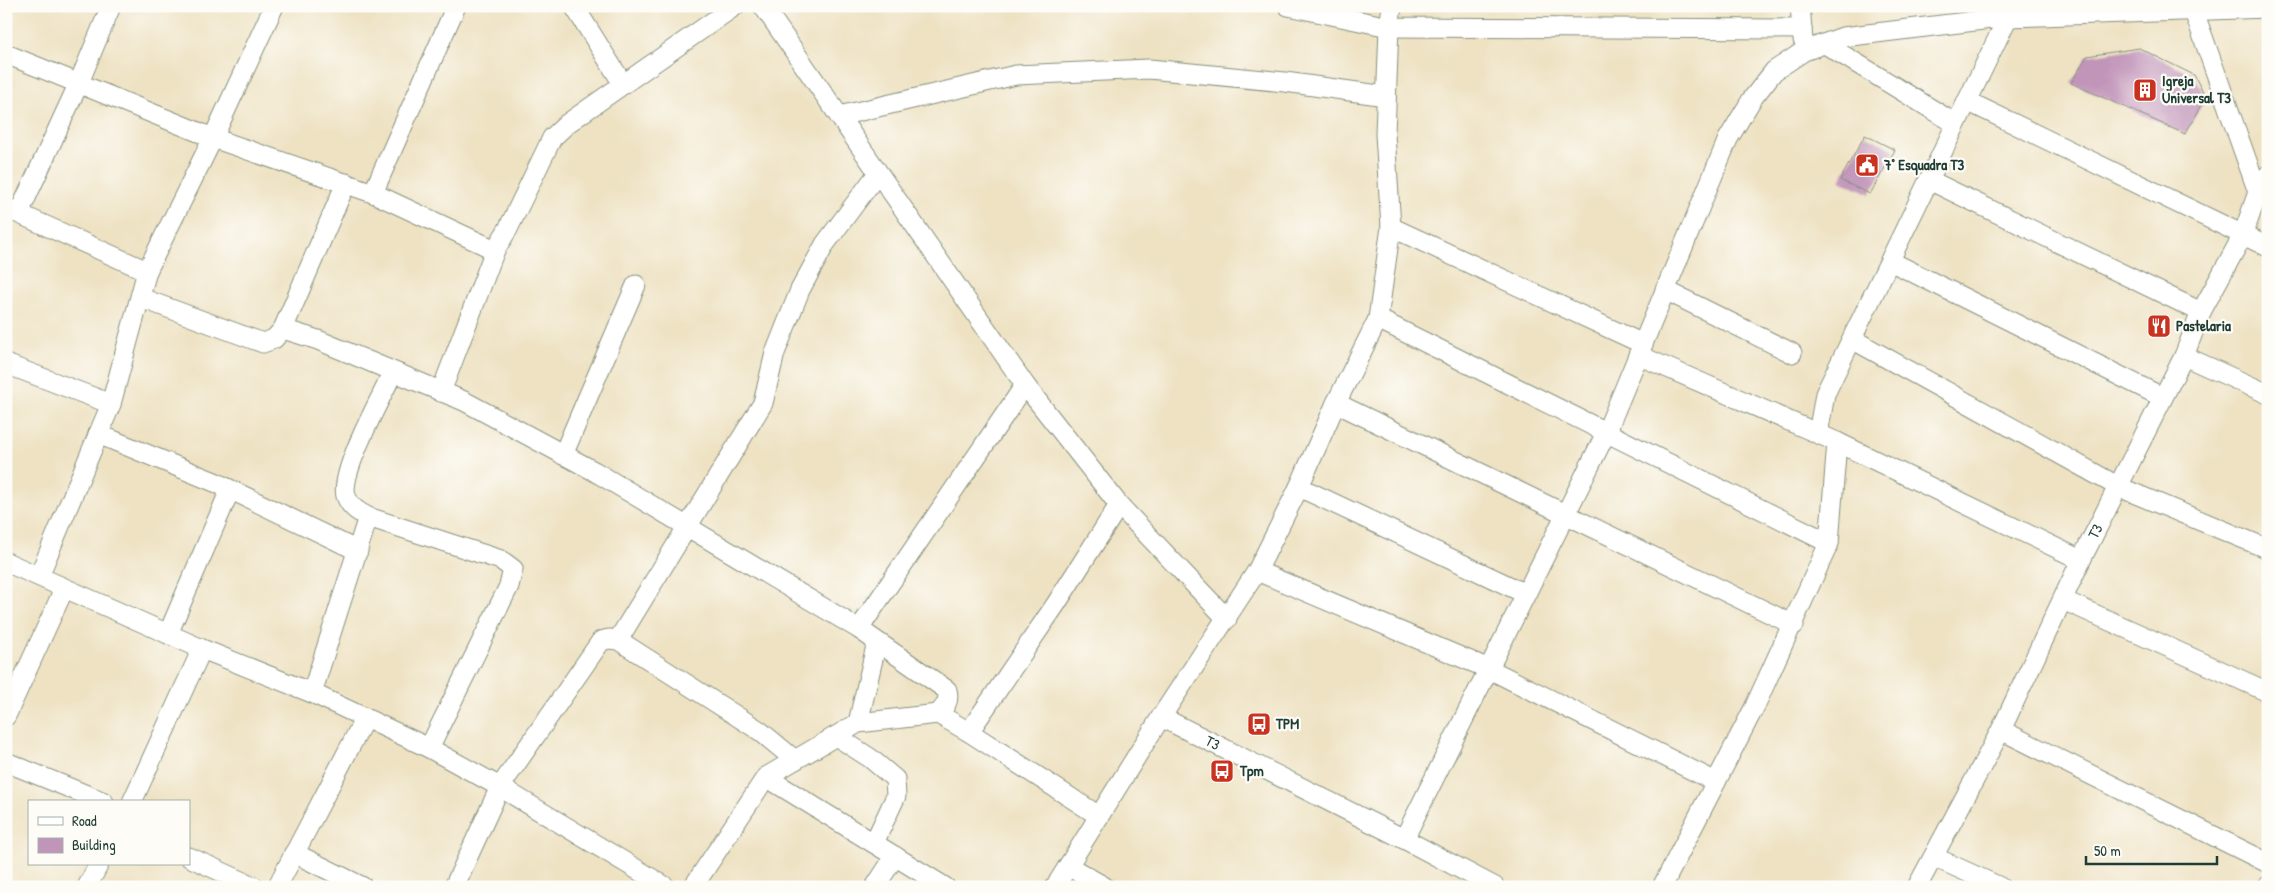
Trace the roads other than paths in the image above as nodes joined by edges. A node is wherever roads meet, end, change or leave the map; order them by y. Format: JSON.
{"nodes":[{"id":1,"x":112,"y":6,"type":"edge"},
{"id":2,"x":274,"y":6,"type":"edge"},
{"id":3,"x":456,"y":6,"type":"edge"},
{"id":4,"x":574,"y":6,"type":"edge"},
{"id":5,"x":735,"y":6,"type":"edge"},
{"id":6,"x":763,"y":6,"type":"edge"},
{"id":7,"x":1288,"y":6,"type":"edge"},
{"id":8,"x":1392,"y":6,"type":"edge"},
{"id":9,"x":1800,"y":6,"type":"edge"},
{"id":10,"x":2192,"y":8,"type":"edge"},
{"id":11,"x":2268,"y":8,"type":"edge"},
{"id":12,"x":2008,"y":17,"type":"junction"},
{"id":13,"x":1389,"y":27,"type":"junction"},
{"id":14,"x":1802,"y":29,"type":"junction"},
{"id":15,"x":1825,"y":44,"type":"junction"},
{"id":16,"x":1804,"y":51,"type":"junction"},
{"id":17,"x":6,"y":54,"type":"edge"},
{"id":18,"x":78,"y":84,"type":"junction"},
{"id":19,"x":623,"y":84,"type":"junction"},
{"id":20,"x":1386,"y":96,"type":"junction"},
{"id":21,"x":1967,"y":101,"type":"junction"},
{"id":22,"x":839,"y":116,"type":"junction"},
{"id":23,"x":1956,"y":124,"type":"junction"},
{"id":24,"x":213,"y":138,"type":"junction"},
{"id":25,"x":878,"y":173,"type":"junction"},
{"id":26,"x":2268,"y":175,"type":"edge"},
{"id":27,"x":1929,"y":180,"type":"junction"},
{"id":28,"x":346,"y":183,"type":"junction"},
{"id":29,"x":2258,"y":192,"type":"junction"},
{"id":30,"x":373,"y":193,"type":"junction"},
{"id":31,"x":13,"y":210,"type":"edge"},
{"id":32,"x":1391,"y":228,"type":"junction"},
{"id":33,"x":2242,"y":235,"type":"junction"},
{"id":34,"x":2268,"y":247,"type":"edge"},
{"id":35,"x":495,"y":250,"type":"junction"},
{"id":36,"x":1890,"y":260,"type":"junction"},
{"id":37,"x":147,"y":271,"type":"junction"},
{"id":38,"x":636,"y":285,"type":"dead end"},
{"id":39,"x":1665,"y":290,"type":"junction"},
{"id":40,"x":141,"y":298,"type":"junction"},
{"id":41,"x":2202,"y":312,"type":"junction"},
{"id":42,"x":1378,"y":319,"type":"junction"},
{"id":43,"x":283,"y":329,"type":"junction"},
{"id":44,"x":1852,"y":339,"type":"junction"},
{"id":45,"x":1641,"y":349,"type":"junction"},
{"id":46,"x":1792,"y":353,"type":"dead end"},
{"id":47,"x":2184,"y":356,"type":"junction"},
{"id":48,"x":6,"y":364,"type":"edge"},
{"id":49,"x":394,"y":372,"type":"junction"},
{"id":50,"x":1025,"y":385,"type":"junction"},
{"id":51,"x":441,"y":392,"type":"junction"},
{"id":52,"x":2268,"y":394,"type":"edge"},
{"id":53,"x":2162,"y":397,"type":"junction"},
{"id":54,"x":1336,"y":403,"type":"junction"},
{"id":55,"x":111,"y":404,"type":"junction"},
{"id":56,"x":1606,"y":433,"type":"junction"},
{"id":57,"x":98,"y":434,"type":"junction"},
{"id":58,"x":1818,"y":434,"type":"junction"},
{"id":59,"x":1837,"y":442,"type":"junction"},
{"id":60,"x":563,"y":455,"type":"junction"},
{"id":61,"x":1300,"y":487,"type":"junction"},
{"id":62,"x":2119,"y":487,"type":"junction"},
{"id":63,"x":230,"y":490,"type":"junction"},
{"id":64,"x":1119,"y":505,"type":"junction"},
{"id":65,"x":1565,"y":515,"type":"junction"},
{"id":66,"x":368,"y":517,"type":"junction"},
{"id":67,"x":688,"y":526,"type":"junction"},
{"id":68,"x":1829,"y":543,"type":"junction"},
{"id":69,"x":2268,"y":549,"type":"edge"},
{"id":70,"x":358,"y":551,"type":"junction"},
{"id":71,"x":2081,"y":560,"type":"junction"},
{"id":72,"x":6,"y":562,"type":"edge"},
{"id":73,"x":1257,"y":571,"type":"junction"},
{"id":74,"x":39,"y":576,"type":"junction"},
{"id":75,"x":64,"y":589,"type":"junction"},
{"id":76,"x":1526,"y":594,"type":"junction"},
{"id":77,"x":2063,"y":600,"type":"junction"},
{"id":78,"x":1227,"y":618,"type":"junction"},
{"id":79,"x":1794,"y":625,"type":"junction"},
{"id":80,"x":859,"y":629,"type":"junction"},
{"id":81,"x":168,"y":634,"type":"junction"},
{"id":82,"x":618,"y":640,"type":"junction"},
{"id":83,"x":877,"y":642,"type":"junction"},
{"id":84,"x":202,"y":649,"type":"junction"},
{"id":85,"x":1489,"y":669,"type":"junction"},
{"id":86,"x":2268,"y":692,"type":"edge"},
{"id":87,"x":312,"y":693,"type":"junction"},
{"id":88,"x":938,"y":714,"type":"junction"},
{"id":89,"x":6,"y":716,"type":"edge"},
{"id":90,"x":365,"y":718,"type":"junction"},
{"id":91,"x":1161,"y":718,"type":"junction"},
{"id":92,"x":858,"y":723,"type":"junction"},
{"id":93,"x":2001,"y":730,"type":"junction"},
{"id":94,"x":969,"y":732,"type":"junction"},
{"id":95,"x":836,"y":736,"type":"junction"},
{"id":96,"x":429,"y":748,"type":"junction"},
{"id":97,"x":795,"y":760,"type":"junction"},
{"id":98,"x":6,"y":762,"type":"edge"},
{"id":99,"x":766,"y":777,"type":"junction"},
{"id":100,"x":1716,"y":782,"type":"junction"},
{"id":101,"x":500,"y":787,"type":"junction"},
{"id":102,"x":99,"y":800,"type":"edge"},
{"id":103,"x":133,"y":800,"type":"edge"},
{"id":104,"x":1099,"y":816,"type":"junction"},
{"id":105,"x":1404,"y":839,"type":"junction"},
{"id":106,"x":874,"y":843,"type":"junction"},
{"id":107,"x":294,"y":853,"type":"junction"},
{"id":108,"x":895,"y":856,"type":"junction"},
{"id":109,"x":190,"y":857,"type":"edge"},
{"id":110,"x":1934,"y":857,"type":"junction"},
{"id":111,"x":2268,"y":863,"type":"edge"},
{"id":112,"x":99,"y":866,"type":"edge"},
{"id":113,"x":1068,"y":866,"type":"junction"},
{"id":114,"x":658,"y":884,"type":"edge"},
{"id":115,"x":87,"y":887,"type":"edge"},
{"id":116,"x":255,"y":887,"type":"edge"},
{"id":117,"x":277,"y":887,"type":"edge"},
{"id":118,"x":363,"y":887,"type":"edge"},
{"id":119,"x":454,"y":887,"type":"edge"},
{"id":120,"x":693,"y":887,"type":"edge"},
{"id":121,"x":875,"y":887,"type":"edge"},
{"id":122,"x":944,"y":887,"type":"edge"},
{"id":123,"x":1055,"y":887,"type":"edge"},
{"id":124,"x":1105,"y":887,"type":"edge"},
{"id":125,"x":1495,"y":887,"type":"edge"},
{"id":126,"x":1662,"y":887,"type":"edge"},
{"id":127,"x":1917,"y":887,"type":"edge"},
{"id":128,"x":2000,"y":887,"type":"edge"}],
"edges":[{"from":1,"to":18,"type":"street"},
{"from":2,"to":24,"type":"street"},
{"from":3,"to":30,"type":"street"},
{"from":4,"to":19,"type":"street"},
{"from":5,"to":19,"type":"street"},
{"from":6,"to":22,"type":"street"},
{"from":7,"to":13,"type":"street"},
{"from":8,"to":13,"type":"street"},
{"from":9,"to":14,"type":"street"},
{"from":10,"to":11,"type":"street"},
{"from":10,"to":12,"type":"street"},
{"from":10,"to":29,"type":"street"},
{"from":12,"to":15,"type":"street"},
{"from":12,"to":21,"type":"street"},
{"from":13,"to":14,"type":"street"},
{"from":13,"to":20,"type":"street"},
{"from":14,"to":16,"type":"street"},
{"from":15,"to":16,"type":"street"},
{"from":15,"to":23,"type":"street"},
{"from":16,"to":39,"type":"street"},
{"from":17,"to":18,"type":"street"},
{"from":18,"to":24,"type":"street"},
{"from":18,"to":31,"type":"street"},
{"from":19,"to":35,"type":"street"},
{"from":20,"to":22,"type":"street"},
{"from":20,"to":32,"type":"street"},
{"from":21,"to":23,"type":"street"},
{"from":21,"to":33,"type":"street"},
{"from":22,"to":25,"type":"street"},
{"from":23,"to":27,"type":"street"},
{"from":24,"to":28,"type":"street"},
{"from":24,"to":37,"type":"street"},
{"from":25,"to":50,"type":"street"},
{"from":25,"to":67,"type":"street"},
{"from":26,"to":29,"type":"street","name":"T3"},
{"from":27,"to":36,"type":"street"},
{"from":27,"to":41,"type":"street"},
{"from":28,"to":30,"type":"street"},
{"from":28,"to":43,"type":"street"},
{"from":29,"to":33,"type":"street","name":"T3"},
{"from":30,"to":35,"type":"street"},
{"from":31,"to":37,"type":"street"},
{"from":32,"to":42,"type":"street"},
{"from":32,"to":45,"type":"street"},
{"from":33,"to":34,"type":"street"},
{"from":33,"to":41,"type":"street","name":"T3"},
{"from":35,"to":51,"type":"street"},
{"from":36,"to":44,"type":"street"},
{"from":36,"to":53,"type":"street"},
{"from":37,"to":40,"type":"street"},
{"from":38,"to":60,"type":"street"},
{"from":39,"to":45,"type":"street"},
{"from":39,"to":46,"type":"street"},
{"from":40,"to":43,"type":"street"},
{"from":40,"to":55,"type":"street"},
{"from":41,"to":47,"type":"street","name":"T3"},
{"from":42,"to":54,"type":"street"},
{"from":42,"to":56,"type":"street"},
{"from":43,"to":49,"type":"street"},
{"from":44,"to":58,"type":"street"},
{"from":44,"to":62,"type":"street"},
{"from":45,"to":56,"type":"street"},
{"from":45,"to":58,"type":"street"},
{"from":47,"to":52,"type":"street"},
{"from":47,"to":53,"type":"street","name":"T3"},
{"from":48,"to":55,"type":"street"},
{"from":49,"to":51,"type":"street"},
{"from":49,"to":66,"type":"street"},
{"from":50,"to":64,"type":"street"},
{"from":50,"to":80,"type":"street"},
{"from":51,"to":60,"type":"street"},
{"from":53,"to":62,"type":"street","name":"T3"},
{"from":54,"to":61,"type":"street"},
{"from":54,"to":65,"type":"street"},
{"from":55,"to":57,"type":"street"},
{"from":56,"to":65,"type":"street"},
{"from":56,"to":68,"type":"street"},
{"from":57,"to":63,"type":"street"},
{"from":57,"to":74,"type":"street"},
{"from":58,"to":59,"type":"street"},
{"from":59,"to":68,"type":"street"},
{"from":59,"to":71,"type":"street"},
{"from":60,"to":67,"type":"street"},
{"from":61,"to":73,"type":"street"},
{"from":61,"to":76,"type":"street"},
{"from":62,"to":69,"type":"street"},
{"from":62,"to":71,"type":"street","name":"T3"},
{"from":63,"to":70,"type":"street"},
{"from":63,"to":81,"type":"street"},
{"from":64,"to":78,"type":"street"},
{"from":64,"to":94,"type":"street"},
{"from":65,"to":76,"type":"street"},
{"from":65,"to":79,"type":"street"},
{"from":66,"to":70,"type":"street"},
{"from":66,"to":96,"type":"street"},
{"from":67,"to":80,"type":"street"},
{"from":67,"to":82,"type":"street"},
{"from":68,"to":79,"type":"street"},
{"from":70,"to":87,"type":"street"},
{"from":71,"to":77,"type":"street","name":"T3"},
{"from":72,"to":74,"type":"street"},
{"from":73,"to":78,"type":"street"},
{"from":73,"to":85,"type":"street"},
{"from":74,"to":75,"type":"street"},
{"from":75,"to":81,"type":"street"},
{"from":75,"to":89,"type":"street"},
{"from":76,"to":85,"type":"street"},
{"from":77,"to":86,"type":"street"},
{"from":77,"to":93,"type":"street","name":"T3"},
{"from":78,"to":91,"type":"street"},
{"from":79,"to":100,"type":"street"},
{"from":80,"to":83,"type":"street"},
{"from":81,"to":84,"type":"street"},
{"from":82,"to":97,"type":"street"},
{"from":82,"to":101,"type":"street"},
{"from":83,"to":88,"type":"street"},
{"from":83,"to":92,"type":"street"},
{"from":84,"to":87,"type":"street"},
{"from":84,"to":103,"type":"street"},
{"from":85,"to":100,"type":"street"},
{"from":85,"to":105,"type":"street"},
{"from":87,"to":90,"type":"street"},
{"from":88,"to":92,"type":"street"},
{"from":88,"to":94,"type":"street"},
{"from":90,"to":96,"type":"street"},
{"from":90,"to":107,"type":"street"},
{"from":91,"to":104,"type":"street"},
{"from":91,"to":105,"type":"street","name":"T3"},
{"from":92,"to":95,"type":"street"},
{"from":93,"to":110,"type":"street","name":"T3"},
{"from":93,"to":111,"type":"street"},
{"from":94,"to":104,"type":"street"},
{"from":95,"to":97,"type":"street"},
{"from":95,"to":106,"type":"street"},
{"from":96,"to":101,"type":"street"},
{"from":97,"to":99,"type":"street"},
{"from":98,"to":102,"type":"street"},
{"from":99,"to":106,"type":"street"},
{"from":99,"to":120,"type":"street"},
{"from":100,"to":126,"type":"street"},
{"from":101,"to":114,"type":"street"},
{"from":101,"to":119,"type":"street"},
{"from":104,"to":113,"type":"street"},
{"from":105,"to":125,"type":"street","name":"T3"},
{"from":106,"to":108,"type":"street"},
{"from":107,"to":117,"type":"street"},
{"from":107,"to":118,"type":"street"},
{"from":108,"to":121,"type":"street"},
{"from":108,"to":122,"type":"street"},
{"from":109,"to":116,"type":"street"},
{"from":110,"to":127,"type":"street","name":"T3"},
{"from":110,"to":128,"type":"street"},
{"from":112,"to":115,"type":"street"},
{"from":113,"to":123,"type":"street"},
{"from":113,"to":124,"type":"street"}]}
